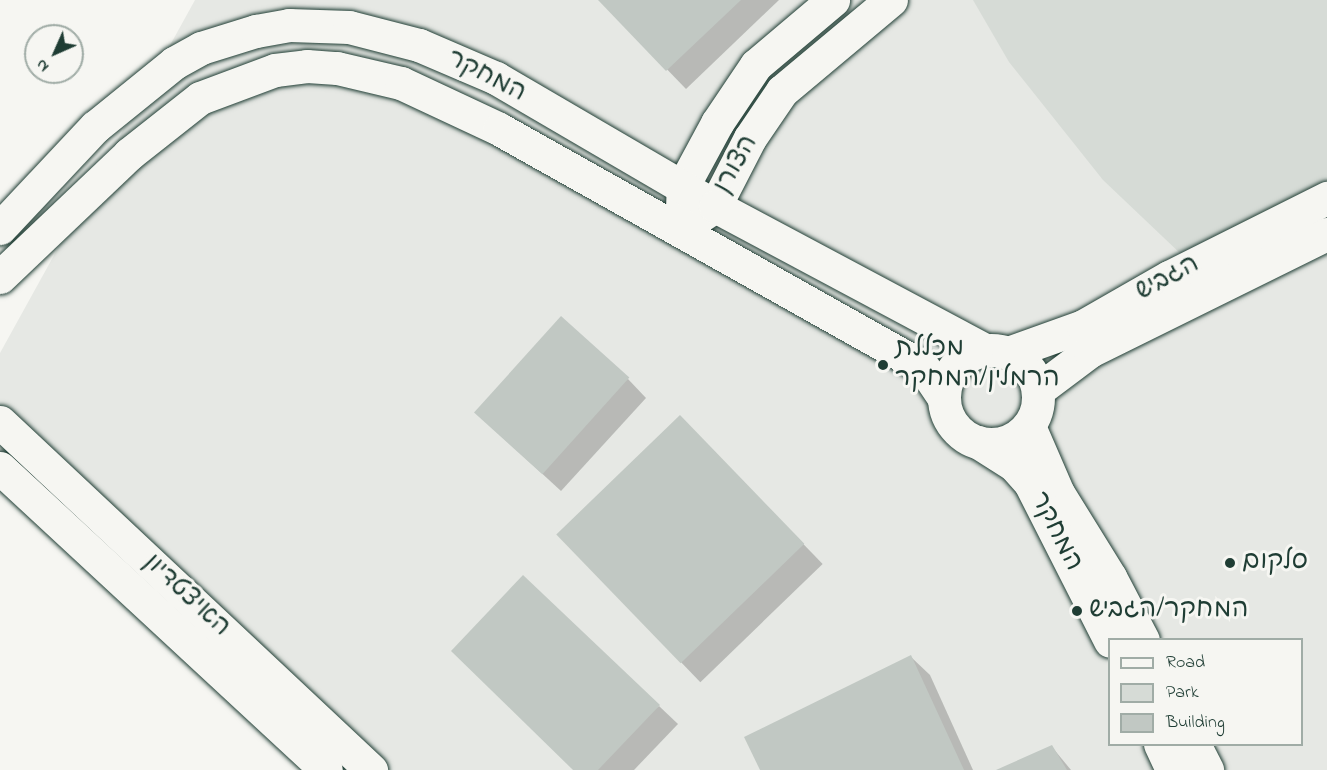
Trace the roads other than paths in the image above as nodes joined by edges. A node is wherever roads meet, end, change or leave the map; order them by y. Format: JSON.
{"nodes":[{"id":1,"x":833,"y":0,"type":"edge"},
{"id":2,"x":891,"y":0,"type":"edge"},
{"id":3,"x":683,"y":186,"type":"junction"},
{"id":4,"x":1327,"y":198,"type":"edge"},
{"id":5,"x":715,"y":206,"type":"junction"},
{"id":6,"x":0,"y":228,"type":"edge"},
{"id":7,"x":681,"y":230,"type":"junction"},
{"id":8,"x":1327,"y":234,"type":"edge"},
{"id":9,"x":0,"y":277,"type":"edge"},
{"id":10,"x":997,"y":351,"type":"junction"},
{"id":11,"x":1038,"y":390,"type":"junction"},
{"id":12,"x":944,"y":398,"type":"junction"},
{"id":13,"x":0,"y":422,"type":"edge"},
{"id":14,"x":1029,"y":426,"type":"junction"},
{"id":15,"x":978,"y":442,"type":"junction"},
{"id":16,"x":0,"y":468,"type":"edge"},
{"id":17,"x":1108,"y":638,"type":"edge"},
{"id":18,"x":1142,"y":638,"type":"edge"},
{"id":19,"x":1161,"y":746,"type":"edge"},
{"id":20,"x":1195,"y":746,"type":"edge"},
{"id":21,"x":326,"y":770,"type":"edge"},
{"id":22,"x":371,"y":770,"type":"edge"},
{"id":23,"x":1172,"y":770,"type":"edge"},
{"id":24,"x":1207,"y":770,"type":"edge"}],
"edges":[{"from":1,"to":3,"type":"street","name":"הצורן"},
{"from":2,"to":5,"type":"street","name":"הצורן"},
{"from":3,"to":5,"type":"street","name":"המחקר"},
{"from":3,"to":6,"type":"street","name":"המחקר"},
{"from":3,"to":7,"type":"street","name":"הצורן"},
{"from":4,"to":10,"type":"street","name":"הגביש"},
{"from":5,"to":7,"type":"street","name":"הצורן"},
{"from":5,"to":10,"type":"street","name":"המחקר"},
{"from":7,"to":9,"type":"street"},
{"from":7,"to":12,"type":"street"},
{"from":8,"to":11,"type":"street","name":"הגביש"},
{"from":10,"to":11,"type":"street"},
{"from":10,"to":12,"type":"street"},
{"from":11,"to":14,"type":"street"},
{"from":12,"to":15,"type":"street"},
{"from":13,"to":22,"type":"street","name":"האיצטדיון"},
{"from":14,"to":15,"type":"street"},
{"from":14,"to":18,"type":"street","name":"המחקר"},
{"from":15,"to":17,"type":"street","name":"המחקר"},
{"from":16,"to":21,"type":"street","name":"האיצטדיון"},
{"from":19,"to":23,"type":"street"},
{"from":20,"to":24,"type":"street"}]}
